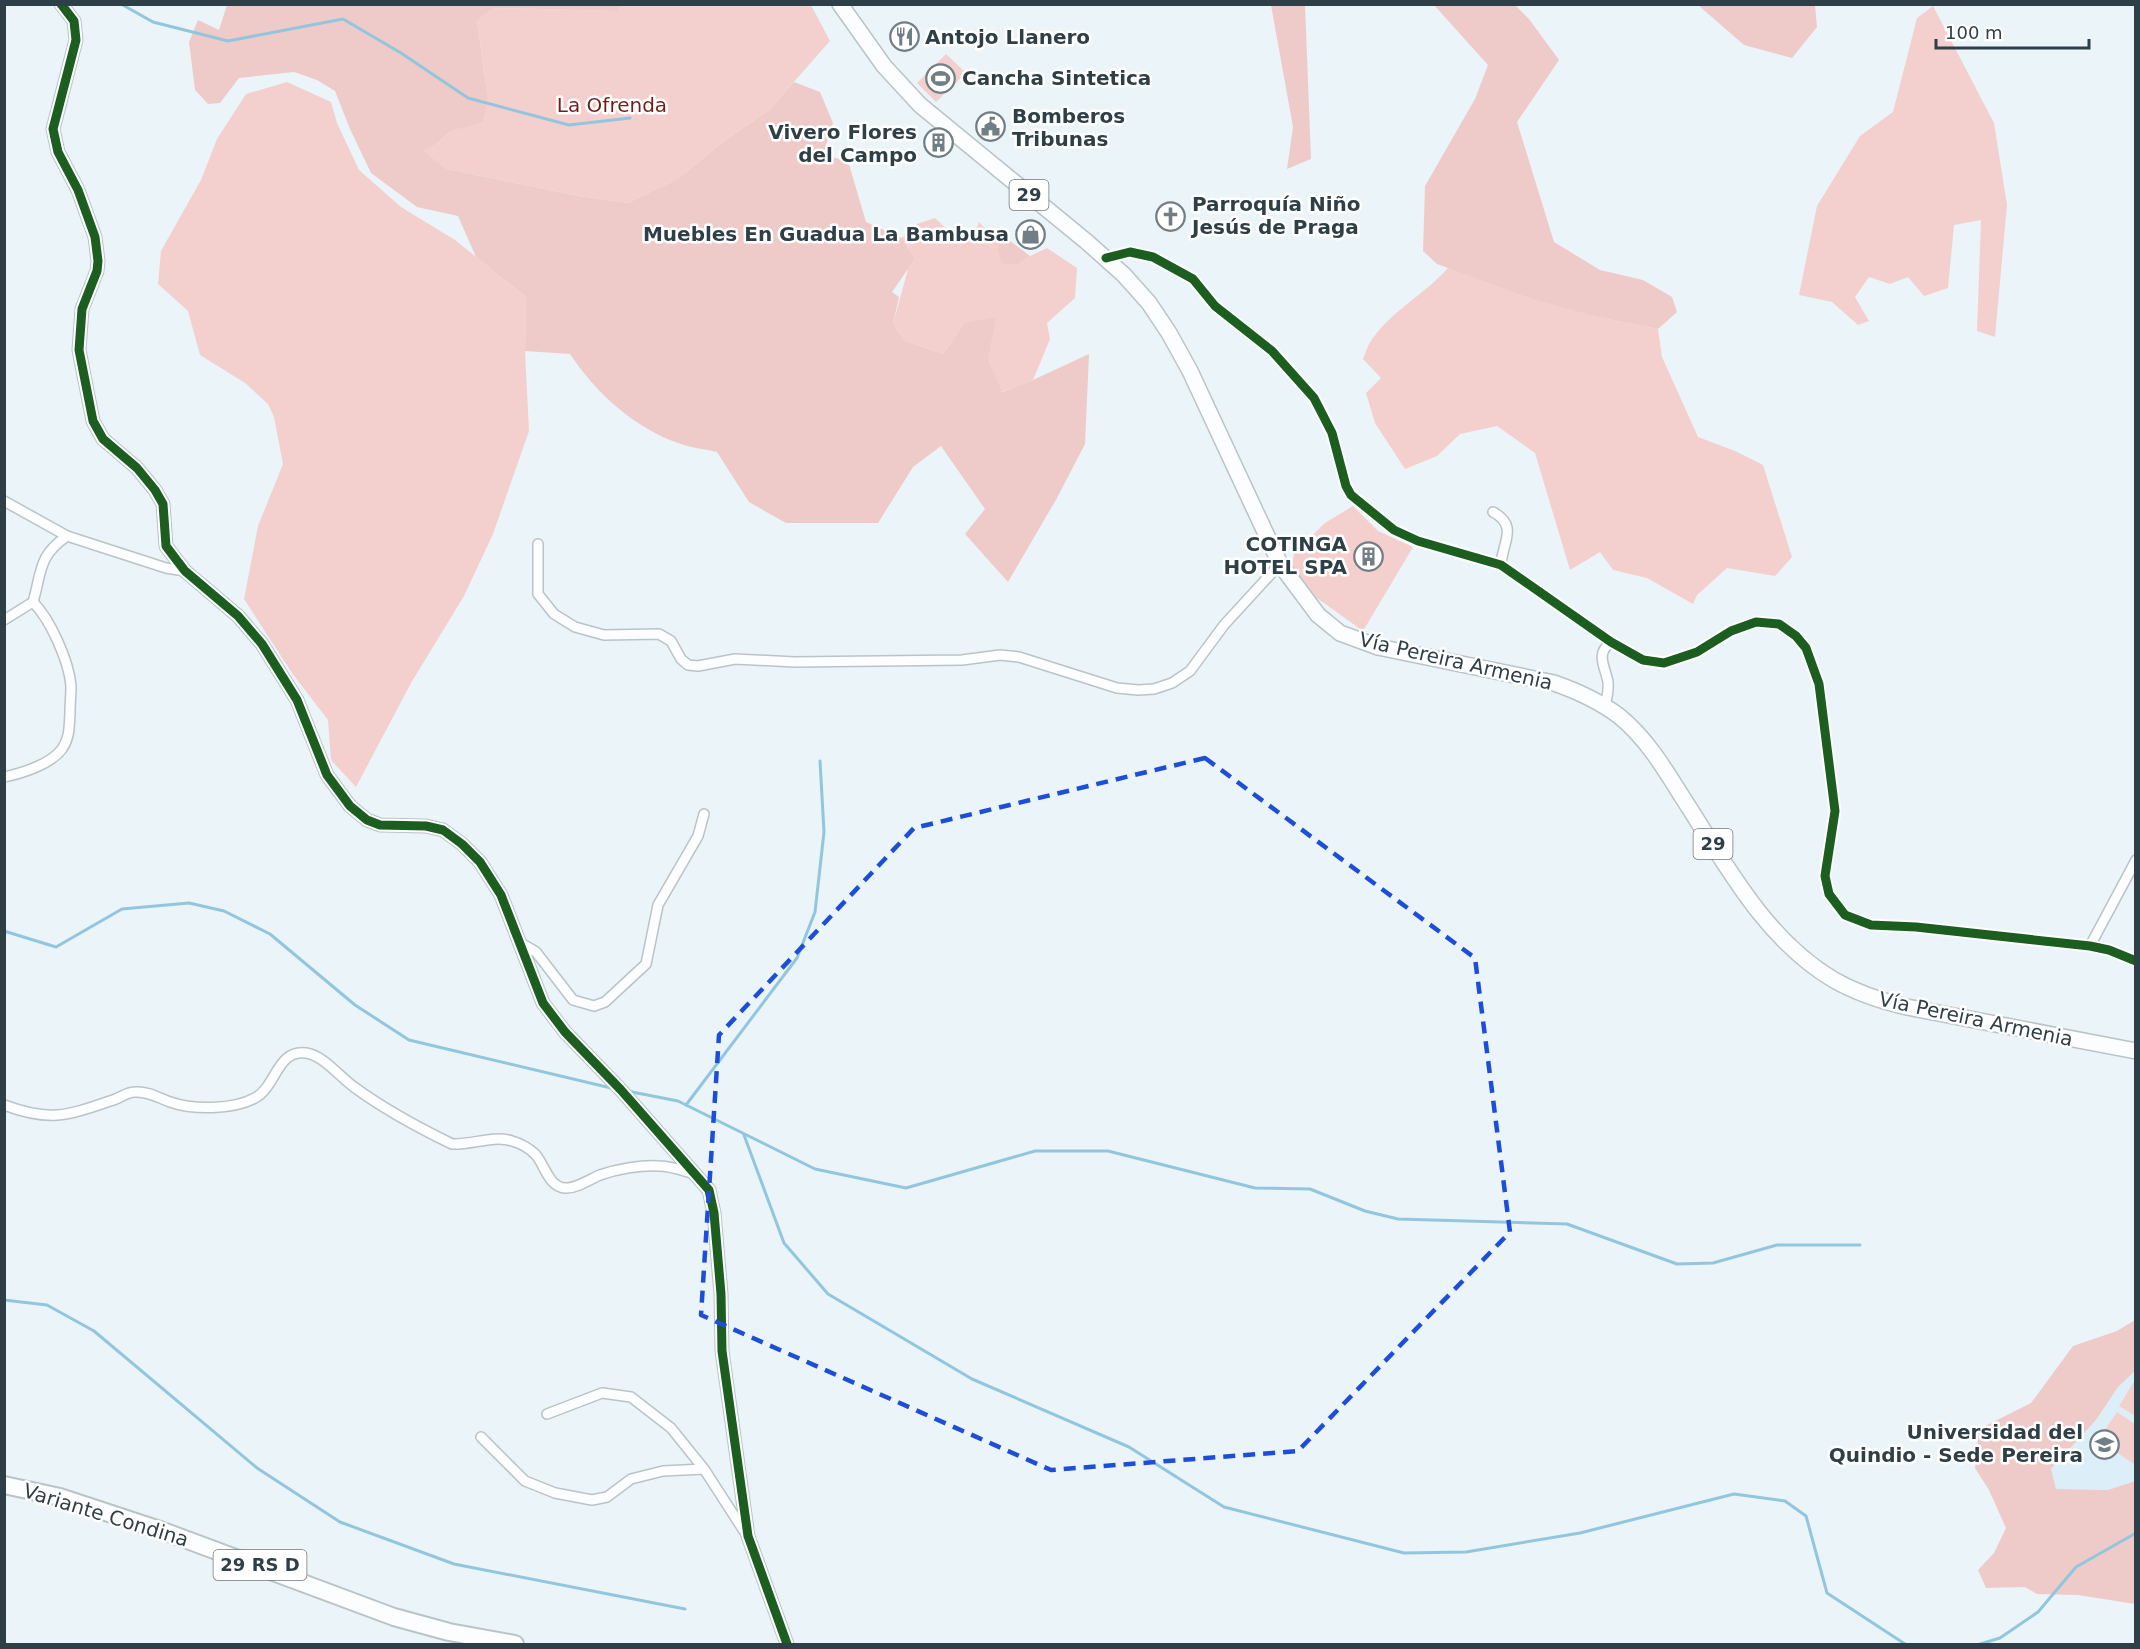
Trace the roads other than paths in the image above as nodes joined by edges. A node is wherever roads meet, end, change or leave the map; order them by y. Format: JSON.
{"nodes":[{"id":1,"x":61,"y":4,"type":"edge"},
{"id":2,"x":840,"y":4,"type":"edge"},
{"id":3,"x":1106,"y":258,"type":"junction"},
{"id":4,"x":4,"y":501,"type":"edge"},
{"id":5,"x":1493,"y":512,"type":"dead end"},
{"id":6,"x":67,"y":536,"type":"junction"},
{"id":7,"x":538,"y":544,"type":"dead end"},
{"id":8,"x":1280,"y":564,"type":"junction"},
{"id":9,"x":1500,"y":565,"type":"junction"},
{"id":10,"x":185,"y":571,"type":"junction"},
{"id":11,"x":33,"y":602,"type":"junction"},
{"id":12,"x":4,"y":620,"type":"edge"},
{"id":13,"x":1611,"y":642,"type":"junction"},
{"id":14,"x":1605,"y":706,"type":"junction"},
{"id":15,"x":4,"y":777,"type":"edge"},
{"id":16,"x":704,"y":814,"type":"dead end"},
{"id":17,"x":2136,"y":860,"type":"edge"},
{"id":18,"x":517,"y":940,"type":"junction"},
{"id":19,"x":2090,"y":946,"type":"junction"},
{"id":20,"x":2136,"y":961,"type":"edge"},
{"id":21,"x":2136,"y":1051,"type":"edge"},
{"id":22,"x":4,"y":1105,"type":"edge"},
{"id":23,"x":695,"y":1174,"type":"junction"},
{"id":24,"x":547,"y":1414,"type":"dead end"},
{"id":25,"x":481,"y":1437,"type":"dead end"},
{"id":26,"x":704,"y":1469,"type":"junction"},
{"id":27,"x":4,"y":1485,"type":"edge"},
{"id":28,"x":748,"y":1536,"type":"junction"},
{"id":29,"x":515,"y":1644,"type":"edge"},
{"id":30,"x":787,"y":1644,"type":"edge"}],
"edges":[{"from":1,"to":10,"type":"street"},
{"from":2,"to":3,"type":"main road","name":"Vía Pereira Armenia","number":"29"},
{"from":3,"to":8,"type":"main road","name":"Vía Pereira Armenia","number":"29"},
{"from":3,"to":9,"type":"street"},
{"from":4,"to":6,"type":"street"},
{"from":5,"to":9,"type":"street"},
{"from":6,"to":10,"type":"street"},
{"from":6,"to":11,"type":"street"},
{"from":7,"to":8,"type":"street"},
{"from":8,"to":14,"type":"main road","name":"Vía Pereira Armenia","number":"29"},
{"from":9,"to":13,"type":"street"},
{"from":10,"to":18,"type":"street"},
{"from":11,"to":12,"type":"street"},
{"from":11,"to":15,"type":"street"},
{"from":13,"to":14,"type":"street"},
{"from":13,"to":19,"type":"street"},
{"from":14,"to":21,"type":"main road","name":"Vía Pereira Armenia","number":"29"},
{"from":16,"to":18,"type":"street"},
{"from":17,"to":19,"type":"street"},
{"from":18,"to":23,"type":"street"},
{"from":19,"to":20,"type":"street"},
{"from":22,"to":23,"type":"street"},
{"from":23,"to":28,"type":"street"},
{"from":24,"to":26,"type":"street"},
{"from":25,"to":26,"type":"street"},
{"from":26,"to":28,"type":"street"},
{"from":27,"to":29,"type":"highway","name":"Variante Condina","number":"29 RS D"},
{"from":28,"to":30,"type":"street"}]}
